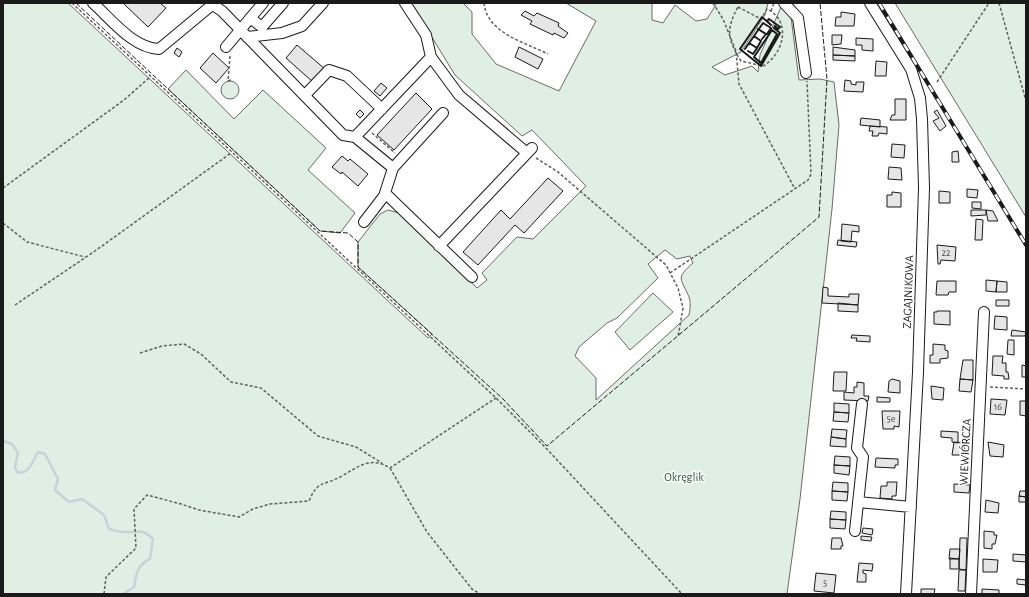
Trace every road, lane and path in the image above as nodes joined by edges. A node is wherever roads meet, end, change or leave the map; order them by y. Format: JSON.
{"nodes":[{"id":1,"x":72,"y":3,"type":"edge"},
{"id":2,"x":94,"y":3,"type":"edge"},
{"id":3,"x":263,"y":3,"type":"edge"},
{"id":4,"x":284,"y":3,"type":"edge"},
{"id":5,"x":323,"y":3,"type":"edge"},
{"id":6,"x":405,"y":3,"type":"edge"},
{"id":7,"x":484,"y":3,"type":"edge"},
{"id":8,"x":712,"y":3,"type":"edge"},
{"id":9,"x":774,"y":3,"type":"edge"},
{"id":10,"x":784,"y":3,"type":"edge"},
{"id":11,"x":870,"y":3,"type":"edge"},
{"id":12,"x":989,"y":3,"type":"edge"},
{"id":13,"x":999,"y":3,"type":"edge"},
{"id":14,"x":211,"y":4,"type":"edge"},
{"id":15,"x":771,"y":11,"type":"junction"},
{"id":16,"x":250,"y":18,"type":"junction"},
{"id":17,"x":244,"y":33,"type":"junction"},
{"id":18,"x":729,"y":35,"type":"junction"},
{"id":19,"x":229,"y":44,"type":"joint"},
{"id":20,"x":548,"y":54,"type":"dead end"},
{"id":21,"x":431,"y":57,"type":"junction"},
{"id":22,"x":806,"y":74,"type":"joint"},
{"id":23,"x":150,"y":77,"type":"junction"},
{"id":24,"x":232,"y":80,"type":"dead end"},
{"id":25,"x":937,"y":82,"type":"dead end"},
{"id":26,"x":305,"y":95,"type":"junction"},
{"id":27,"x":1026,"y":101,"type":"edge"},
{"id":28,"x":382,"y":109,"type":"junction"},
{"id":29,"x":443,"y":113,"type":"dead end"},
{"id":30,"x":365,"y":126,"type":"junction"},
{"id":31,"x":355,"y":137,"type":"junction"},
{"id":32,"x":530,"y":150,"type":"junction"},
{"id":33,"x":231,"y":153,"type":"junction"},
{"id":34,"x":401,"y":159,"type":"junction"},
{"id":35,"x":392,"y":168,"type":"junction"},
{"id":36,"x":3,"y":188,"type":"edge"},
{"id":37,"x":796,"y":189,"type":"junction"},
{"id":38,"x":385,"y":193,"type":"junction"},
{"id":39,"x":364,"y":222,"type":"dead end"},
{"id":40,"x":3,"y":224,"type":"edge"},
{"id":41,"x":440,"y":246,"type":"junction"},
{"id":42,"x":86,"y":257,"type":"junction"},
{"id":43,"x":670,"y":273,"type":"junction"},
{"id":44,"x":472,"y":277,"type":"dead end"},
{"id":45,"x":15,"y":304,"type":"dead end"},
{"id":46,"x":984,"y":312,"type":"dead end"},
{"id":47,"x":678,"y":337,"type":"dead end"},
{"id":48,"x":140,"y":353,"type":"dead end"},
{"id":49,"x":981,"y":386,"type":"junction"},
{"id":50,"x":1026,"y":389,"type":"edge"},
{"id":51,"x":496,"y":398,"type":"junction"},
{"id":52,"x":862,"y":404,"type":"dead end"},
{"id":53,"x":382,"y":463,"type":"junction"},
{"id":54,"x":390,"y":468,"type":"junction"},
{"id":55,"x":858,"y":502,"type":"junction"},
{"id":56,"x":911,"y":507,"type":"junction"},
{"id":57,"x":855,"y":530,"type":"dead end"},
{"id":58,"x":104,"y":594,"type":"edge"},
{"id":59,"x":480,"y":594,"type":"edge"},
{"id":60,"x":682,"y":594,"type":"edge"},
{"id":61,"x":906,"y":594,"type":"edge"},
{"id":62,"x":971,"y":594,"type":"edge"}],
"edges":[{"from":1,"to":23,"type":"path"},
{"from":2,"to":14,"type":"street"},
{"from":3,"to":16,"type":"street"},
{"from":4,"to":16,"type":"street"},
{"from":5,"to":17,"type":"street"},
{"from":6,"to":21,"type":"street"},
{"from":7,"to":20,"type":"path"},
{"from":8,"to":18,"type":"path"},
{"from":9,"to":15,"type":"path"},
{"from":10,"to":22,"type":"street"},
{"from":11,"to":56,"type":"street","name":"ZAGAJNIKOWA"},
{"from":12,"to":25,"type":"path"},
{"from":13,"to":27,"type":"path"},
{"from":14,"to":17,"type":"street"},
{"from":15,"to":18,"type":"path"},
{"from":15,"to":18,"type":"path"},
{"from":16,"to":17,"type":"street"},
{"from":17,"to":19,"type":"street"},
{"from":17,"to":26,"type":"street"},
{"from":18,"to":37,"type":"path"},
{"from":19,"to":24,"type":"path"},
{"from":21,"to":28,"type":"street"},
{"from":21,"to":32,"type":"street"},
{"from":22,"to":37,"type":"path"},
{"from":23,"to":33,"type":"path"},
{"from":23,"to":36,"type":"path"},
{"from":26,"to":28,"type":"street"},
{"from":26,"to":31,"type":"street"},
{"from":28,"to":30,"type":"street"},
{"from":29,"to":34,"type":"street"},
{"from":30,"to":31,"type":"street"},
{"from":30,"to":34,"type":"path"},
{"from":31,"to":35,"type":"street"},
{"from":32,"to":41,"type":"street"},
{"from":32,"to":43,"type":"path"},
{"from":33,"to":42,"type":"path"},
{"from":33,"to":51,"type":"path"},
{"from":34,"to":35,"type":"street"},
{"from":35,"to":38,"type":"street"},
{"from":37,"to":43,"type":"path"},
{"from":38,"to":39,"type":"street"},
{"from":38,"to":41,"type":"street"},
{"from":40,"to":42,"type":"path"},
{"from":41,"to":44,"type":"street"},
{"from":42,"to":45,"type":"path"},
{"from":43,"to":47,"type":"path"},
{"from":46,"to":49,"type":"street","name":"WIEWIÓRCZA"},
{"from":48,"to":53,"type":"path"},
{"from":49,"to":50,"type":"path"},
{"from":49,"to":62,"type":"street","name":"WIEWIÓRCZA"},
{"from":51,"to":54,"type":"path"},
{"from":51,"to":60,"type":"path"},
{"from":52,"to":55,"type":"street"},
{"from":53,"to":54,"type":"path"},
{"from":53,"to":58,"type":"path"},
{"from":54,"to":59,"type":"path"},
{"from":55,"to":56,"type":"street"},
{"from":55,"to":57,"type":"street"},
{"from":56,"to":61,"type":"street","name":"ZAGAJNIKOWA"}]}
